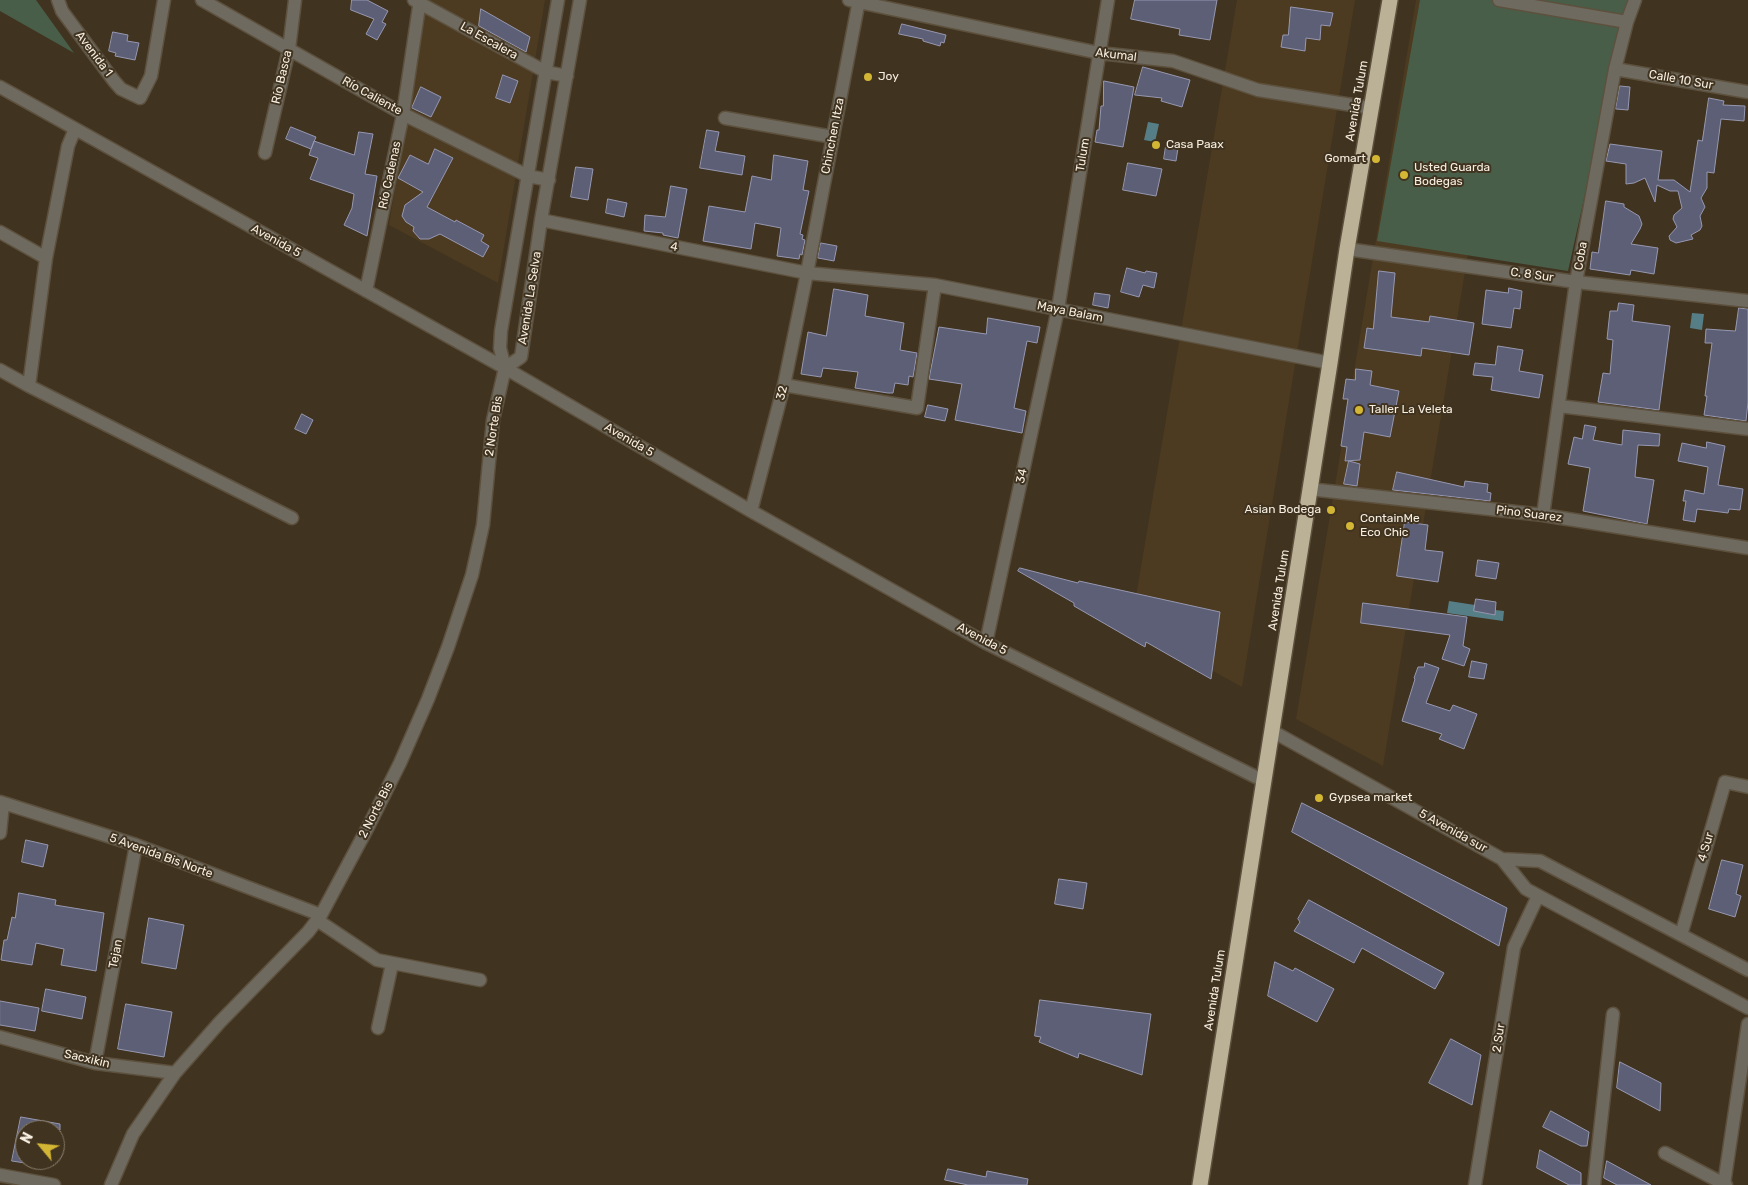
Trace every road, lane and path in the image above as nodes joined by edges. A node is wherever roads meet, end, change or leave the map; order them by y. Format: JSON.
{"nodes":[{"id":1,"x":58,"y":0,"type":"edge"},
{"id":2,"x":164,"y":0,"type":"edge"},
{"id":3,"x":202,"y":0,"type":"edge"},
{"id":4,"x":295,"y":0,"type":"edge"},
{"id":5,"x":558,"y":0,"type":"edge"},
{"id":6,"x":580,"y":0,"type":"edge"},
{"id":7,"x":1108,"y":0,"type":"edge"},
{"id":8,"x":1390,"y":0,"type":"edge"},
{"id":9,"x":1499,"y":0,"type":"edge"},
{"id":10,"x":1635,"y":0,"type":"edge"},
{"id":11,"x":418,"y":1,"type":"edge"},
{"id":12,"x":856,"y":1,"type":"edge"},
{"id":13,"x":1627,"y":22,"type":"junction"},
{"id":14,"x":289,"y":49,"type":"junction"},
{"id":15,"x":1099,"y":53,"type":"junction"},
{"id":16,"x":1615,"y":69,"type":"junction"},
{"id":17,"x":546,"y":72,"type":"junction"},
{"id":18,"x":566,"y":76,"type":"junction"},
{"id":19,"x":0,"y":87,"type":"edge"},
{"id":20,"x":1748,"y":92,"type":"edge"},
{"id":21,"x":1371,"y":108,"type":"junction"},
{"id":22,"x":403,"y":114,"type":"junction"},
{"id":23,"x":725,"y":118,"type":"dead end"},
{"id":24,"x":75,"y":129,"type":"junction"},
{"id":25,"x":832,"y":137,"type":"junction"},
{"id":26,"x":265,"y":153,"type":"dead end"},
{"id":27,"x":528,"y":176,"type":"junction"},
{"id":28,"x":548,"y":180,"type":"junction"},
{"id":29,"x":541,"y":220,"type":"junction"},
{"id":30,"x":0,"y":232,"type":"edge"},
{"id":31,"x":1347,"y":249,"type":"junction"},
{"id":32,"x":46,"y":258,"type":"junction"},
{"id":33,"x":807,"y":273,"type":"junction"},
{"id":34,"x":1576,"y":282,"type":"junction"},
{"id":35,"x":935,"y":285,"type":"junction"},
{"id":36,"x":366,"y":291,"type":"junction"},
{"id":37,"x":1748,"y":301,"type":"edge"},
{"id":38,"x":1058,"y":309,"type":"junction"},
{"id":39,"x":1330,"y":363,"type":"junction"},
{"id":40,"x":505,"y":368,"type":"junction"},
{"id":41,"x":0,"y":370,"type":"edge"},
{"id":42,"x":784,"y":385,"type":"junction"},
{"id":43,"x":29,"y":386,"type":"junction"},
{"id":44,"x":1559,"y":406,"type":"junction"},
{"id":45,"x":1748,"y":429,"type":"edge"},
{"id":46,"x":1309,"y":489,"type":"junction"},
{"id":47,"x":751,"y":511,"type":"junction"},
{"id":48,"x":1543,"y":515,"type":"junction"},
{"id":49,"x":292,"y":518,"type":"dead end"},
{"id":50,"x":1748,"y":548,"type":"edge"},
{"id":51,"x":986,"y":643,"type":"junction"},
{"id":52,"x":1272,"y":731,"type":"junction"},
{"id":53,"x":1264,"y":781,"type":"junction"},
{"id":54,"x":1748,"y":787,"type":"edge"},
{"id":55,"x":2,"y":803,"type":"edge"},
{"id":56,"x":0,"y":833,"type":"edge"},
{"id":57,"x":136,"y":845,"type":"junction"},
{"id":58,"x":1502,"y":859,"type":"junction"},
{"id":59,"x":1538,"y":896,"type":"junction"},
{"id":60,"x":319,"y":918,"type":"junction"},
{"id":61,"x":1681,"y":935,"type":"junction"},
{"id":62,"x":392,"y":964,"type":"junction"},
{"id":63,"x":1748,"y":970,"type":"edge"},
{"id":64,"x":480,"y":980,"type":"dead end"},
{"id":65,"x":1748,"y":1008,"type":"edge"},
{"id":66,"x":1613,"y":1014,"type":"dead end"},
{"id":67,"x":1748,"y":1024,"type":"edge"},
{"id":68,"x":378,"y":1028,"type":"dead end"},
{"id":69,"x":0,"y":1037,"type":"edge"},
{"id":70,"x":95,"y":1063,"type":"junction"},
{"id":71,"x":175,"y":1073,"type":"junction"},
{"id":72,"x":1665,"y":1153,"type":"dead end"},
{"id":73,"x":0,"y":1175,"type":"edge"},
{"id":74,"x":1725,"y":1184,"type":"edge"},
{"id":75,"x":54,"y":1185,"type":"edge"},
{"id":76,"x":111,"y":1185,"type":"edge"},
{"id":77,"x":1200,"y":1185,"type":"edge"},
{"id":78,"x":1475,"y":1185,"type":"edge"},
{"id":79,"x":1594,"y":1185,"type":"edge"}],
"edges":[{"from":1,"to":2,"type":"street","name":"Avenida 1"},
{"from":3,"to":14,"type":"street","name":"Río Caliente"},
{"from":4,"to":14,"type":"street","name":"Río Basca"},
{"from":5,"to":17,"type":"street","name":"Avenida La Selva"},
{"from":6,"to":18,"type":"street","name":"Avenida La Selva"},
{"from":7,"to":15,"type":"street","name":"Tulum"},
{"from":8,"to":21,"type":"highway","name":"Avenida Tulum"},
{"from":9,"to":13,"type":"street"},
{"from":10,"to":13,"type":"street","name":"Coba"},
{"from":11,"to":17,"type":"street","name":"La Escalera"},
{"from":11,"to":22,"type":"street","name":"Río Cadenas"},
{"from":12,"to":15,"type":"street","name":"Akumal"},
{"from":12,"to":25,"type":"street","name":"Chinchen Itza"},
{"from":13,"to":16,"type":"street","name":"Coba"},
{"from":14,"to":22,"type":"street","name":"Río Caliente"},
{"from":14,"to":26,"type":"street","name":"Río Basca"},
{"from":15,"to":21,"type":"street","name":"Akumal"},
{"from":15,"to":38,"type":"street","name":"Tulum"},
{"from":16,"to":20,"type":"street","name":"Calle 10 Sur"},
{"from":16,"to":34,"type":"street","name":"Coba"},
{"from":17,"to":18,"type":"street","name":"La Escalera"},
{"from":17,"to":27,"type":"street","name":"Avenida La Selva"},
{"from":18,"to":28,"type":"street","name":"Avenida La Selva"},
{"from":19,"to":24,"type":"street","name":"Avenida 5"},
{"from":21,"to":31,"type":"highway","name":"Avenida Tulum"},
{"from":22,"to":27,"type":"street","name":"Río Caliente"},
{"from":22,"to":36,"type":"street","name":"Río Cadenas"},
{"from":23,"to":25,"type":"street"},
{"from":24,"to":32,"type":"street"},
{"from":24,"to":36,"type":"street","name":"Avenida 5"},
{"from":25,"to":33,"type":"street","name":"Chinchen Itza"},
{"from":27,"to":28,"type":"street","name":"Río Caliente"},
{"from":27,"to":40,"type":"street","name":"Avenida La Selva"},
{"from":28,"to":29,"type":"street","name":"Avenida La Selva"},
{"from":29,"to":33,"type":"street","name":"4"},
{"from":29,"to":40,"type":"street","name":"Avenida La Selva"},
{"from":30,"to":32,"type":"street"},
{"from":31,"to":34,"type":"street","name":"C. 8 Sur"},
{"from":31,"to":39,"type":"highway","name":"Avenida Tulum"},
{"from":32,"to":43,"type":"street"},
{"from":33,"to":35,"type":"street","name":"Maya Balam"},
{"from":33,"to":42,"type":"street","name":"32"},
{"from":34,"to":37,"type":"street","name":"C. 8 Sur"},
{"from":34,"to":44,"type":"street","name":"Coba"},
{"from":35,"to":38,"type":"street","name":"Maya Balam"},
{"from":35,"to":42,"type":"street"},
{"from":36,"to":40,"type":"street","name":"Avenida 5"},
{"from":38,"to":39,"type":"street","name":"Maya Balam"},
{"from":38,"to":51,"type":"street","name":"34"},
{"from":39,"to":46,"type":"highway","name":"Avenida Tulum"},
{"from":40,"to":47,"type":"street","name":"Avenida 5"},
{"from":40,"to":60,"type":"street","name":"2 Norte Bis"},
{"from":41,"to":43,"type":"street"},
{"from":42,"to":47,"type":"street","name":"32"},
{"from":43,"to":49,"type":"street"},
{"from":44,"to":45,"type":"street"},
{"from":44,"to":48,"type":"street","name":"Coba"},
{"from":46,"to":48,"type":"street","name":"Pino Suarez"},
{"from":46,"to":52,"type":"highway","name":"Avenida Tulum"},
{"from":47,"to":51,"type":"street","name":"Avenida 5"},
{"from":48,"to":50,"type":"street","name":"Pino Suarez"},
{"from":51,"to":53,"type":"street","name":"Avenida 5"},
{"from":52,"to":53,"type":"highway","name":"Avenida Tulum"},
{"from":52,"to":58,"type":"street","name":"5 Avenida sur"},
{"from":53,"to":77,"type":"highway","name":"Avenida Tulum"},
{"from":54,"to":61,"type":"street","name":"4 Sur"},
{"from":55,"to":56,"type":"street"},
{"from":55,"to":57,"type":"street","name":"5 Avenida Bis Norte"},
{"from":57,"to":60,"type":"street","name":"5 Avenida Bis Norte"},
{"from":57,"to":70,"type":"street","name":"Tejan"},
{"from":58,"to":59,"type":"street"},
{"from":58,"to":61,"type":"street"},
{"from":59,"to":65,"type":"street"},
{"from":59,"to":78,"type":"street","name":"2 Sur"},
{"from":60,"to":62,"type":"street","name":"5 Avenida Bis Norte"},
{"from":60,"to":71,"type":"street","name":"2 Norte Bis"},
{"from":61,"to":63,"type":"street"},
{"from":62,"to":64,"type":"street","name":"5 Avenida Bis Norte"},
{"from":62,"to":68,"type":"street"},
{"from":66,"to":79,"type":"street"},
{"from":67,"to":74,"type":"street"},
{"from":69,"to":70,"type":"street","name":"Sacxikin"},
{"from":70,"to":71,"type":"street","name":"Sacxikin"},
{"from":71,"to":76,"type":"street","name":"2 Norte Bis"},
{"from":72,"to":74,"type":"street"},
{"from":73,"to":75,"type":"street"}]}
